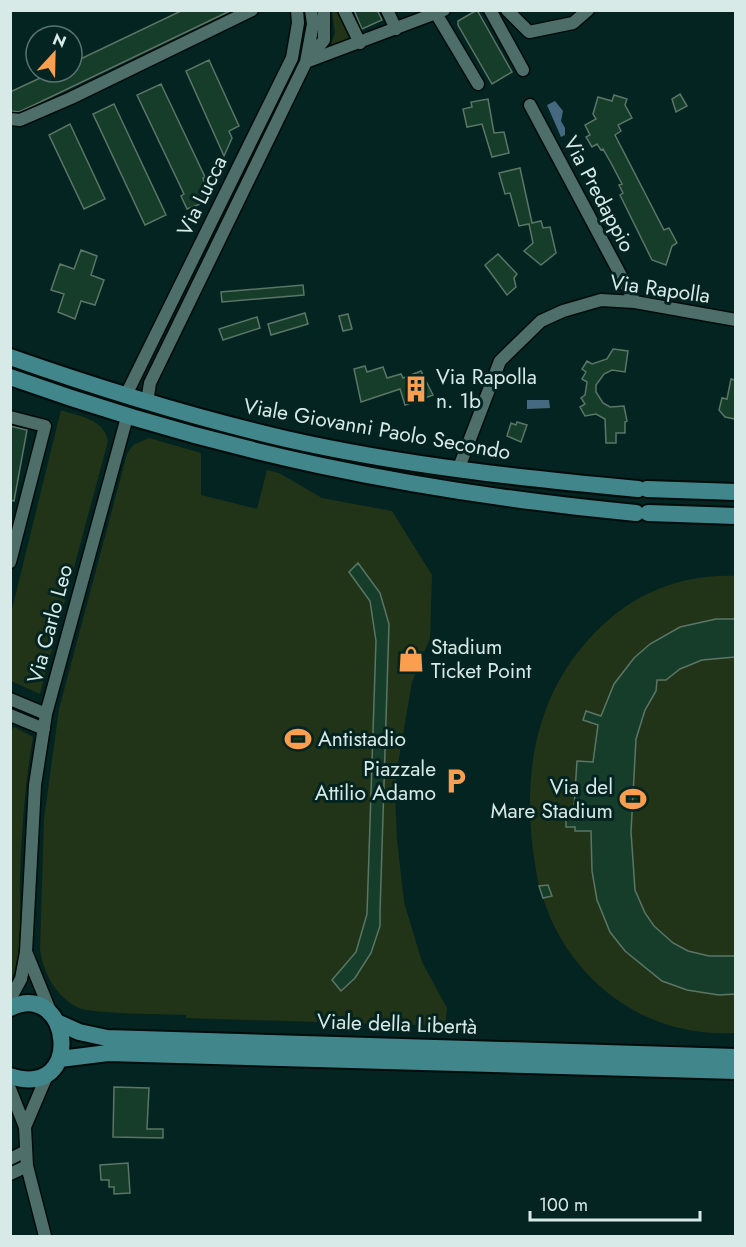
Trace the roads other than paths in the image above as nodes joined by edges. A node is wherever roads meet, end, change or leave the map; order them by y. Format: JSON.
{"nodes":[{"id":1,"x":252,"y":10,"type":"edge"},
{"id":2,"x":297,"y":10,"type":"edge"},
{"id":3,"x":311,"y":10,"type":"edge"},
{"id":4,"x":324,"y":10,"type":"edge"},
{"id":5,"x":344,"y":10,"type":"edge"},
{"id":6,"x":387,"y":10,"type":"edge"},
{"id":7,"x":490,"y":10,"type":"edge"},
{"id":8,"x":507,"y":10,"type":"edge"},
{"id":9,"x":588,"y":10,"type":"edge"},
{"id":10,"x":441,"y":13,"type":"edge"},
{"id":11,"x":396,"y":29,"type":"junction"},
{"id":12,"x":360,"y":44,"type":"junction"},
{"id":13,"x":292,"y":58,"type":"junction"},
{"id":14,"x":306,"y":62,"type":"junction"},
{"id":15,"x":523,"y":70,"type":"dead end"},
{"id":16,"x":477,"y":84,"type":"dead end"},
{"id":17,"x":530,"y":105,"type":"dead end"},
{"id":18,"x":10,"y":119,"type":"edge"},
{"id":19,"x":635,"y":302,"type":"junction"},
{"id":20,"x":735,"y":320,"type":"edge"},
{"id":21,"x":10,"y":357,"type":"edge"},
{"id":22,"x":10,"y":377,"type":"edge"},
{"id":23,"x":126,"y":395,"type":"junction"},
{"id":24,"x":147,"y":402,"type":"junction"},
{"id":25,"x":10,"y":417,"type":"edge"},
{"id":26,"x":126,"y":417,"type":"junction"},
{"id":27,"x":458,"y":470,"type":"junction"},
{"id":28,"x":642,"y":489,"type":"junction"},
{"id":29,"x":453,"y":492,"type":"junction"},
{"id":30,"x":735,"y":492,"type":"edge"},
{"id":31,"x":642,"y":513,"type":"junction"},
{"id":32,"x":735,"y":516,"type":"edge"},
{"id":33,"x":10,"y":562,"type":"edge"},
{"id":34,"x":10,"y":699,"type":"edge"},
{"id":35,"x":46,"y":714,"type":"junction"},
{"id":36,"x":10,"y":715,"type":"edge"},
{"id":37,"x":44,"y":729,"type":"junction"},
{"id":38,"x":26,"y":952,"type":"junction"},
{"id":39,"x":10,"y":999,"type":"edge"},
{"id":40,"x":10,"y":1008,"type":"edge"},
{"id":41,"x":55,"y":1019,"type":"junction"},
{"id":42,"x":735,"y":1057,"type":"edge"},
{"id":43,"x":60,"y":1059,"type":"junction"},
{"id":44,"x":735,"y":1071,"type":"edge"},
{"id":45,"x":48,"y":1073,"type":"junction"},
{"id":46,"x":10,"y":1076,"type":"edge"},
{"id":47,"x":10,"y":1089,"type":"edge"},
{"id":48,"x":25,"y":1127,"type":"junction"},
{"id":49,"x":26,"y":1151,"type":"junction"},
{"id":50,"x":10,"y":1159,"type":"edge"},
{"id":51,"x":27,"y":1166,"type":"junction"},
{"id":52,"x":10,"y":1174,"type":"edge"},
{"id":53,"x":45,"y":1236,"type":"edge"}],
"edges":[{"from":1,"to":18,"type":"street"},
{"from":2,"to":13,"type":"street","name":"Via Lucca"},
{"from":3,"to":14,"type":"street","name":"Via Lucca"},
{"from":4,"to":14,"type":"street","name":"Via Lucca"},
{"from":5,"to":12,"type":"street"},
{"from":6,"to":11,"type":"street"},
{"from":7,"to":15,"type":"street"},
{"from":8,"to":9,"type":"street"},
{"from":10,"to":11,"type":"street"},
{"from":10,"to":16,"type":"street"},
{"from":11,"to":12,"type":"street"},
{"from":12,"to":14,"type":"street"},
{"from":13,"to":14,"type":"street"},
{"from":13,"to":23,"type":"street","name":"Via Lucca"},
{"from":14,"to":24,"type":"street","name":"Via Lucca"},
{"from":17,"to":19,"type":"street","name":"Via Predappio"},
{"from":19,"to":20,"type":"street","name":"Via Rapolla"},
{"from":19,"to":27,"type":"street","name":"Via Rapolla"},
{"from":21,"to":23,"type":"main road","name":"Viale Giovanni Paolo Secondo"},
{"from":22,"to":26,"type":"main road","name":"Viale Giovanni Paolo Secondo"},
{"from":23,"to":24,"type":"main road","name":"Viale Giovanni Paolo Secondo"},
{"from":24,"to":27,"type":"main road","name":"Viale Giovanni Paolo Secondo"},
{"from":25,"to":33,"type":"street"},
{"from":26,"to":29,"type":"main road","name":"Viale Giovanni Paolo Secondo"},
{"from":26,"to":35,"type":"street","name":"Via Carlo Leo"},
{"from":27,"to":28,"type":"main road","name":"Viale Giovanni Paolo Secondo"},
{"from":27,"to":29,"type":"main road"},
{"from":28,"to":30,"type":"main road","name":"Viale Giovanni Paolo Secondo"},
{"from":28,"to":31,"type":"main road"},
{"from":29,"to":31,"type":"main road","name":"Viale Giovanni Paolo Secondo"},
{"from":31,"to":32,"type":"main road","name":"Viale Giovanni Paolo Secondo"},
{"from":34,"to":35,"type":"street"},
{"from":35,"to":37,"type":"street","name":"Via Carlo Leo"},
{"from":36,"to":37,"type":"street"},
{"from":37,"to":38,"type":"street","name":"Via Carlo Leo"},
{"from":38,"to":39,"type":"street","name":"Via Carlo Leo"},
{"from":38,"to":41,"type":"street","name":"Via Carlo Leo"},
{"from":40,"to":41,"type":"main road","name":"Viale della Libertà"},
{"from":41,"to":42,"type":"main road","name":"Viale della Libertà"},
{"from":41,"to":43,"type":"main road"},
{"from":43,"to":44,"type":"main road","name":"Viale della Libertà"},
{"from":43,"to":45,"type":"main road"},
{"from":45,"to":46,"type":"main road"},
{"from":45,"to":48,"type":"street"},
{"from":47,"to":48,"type":"street"},
{"from":48,"to":49,"type":"street"},
{"from":49,"to":50,"type":"street"},
{"from":49,"to":51,"type":"street"},
{"from":51,"to":52,"type":"street"},
{"from":51,"to":53,"type":"street"}]}
